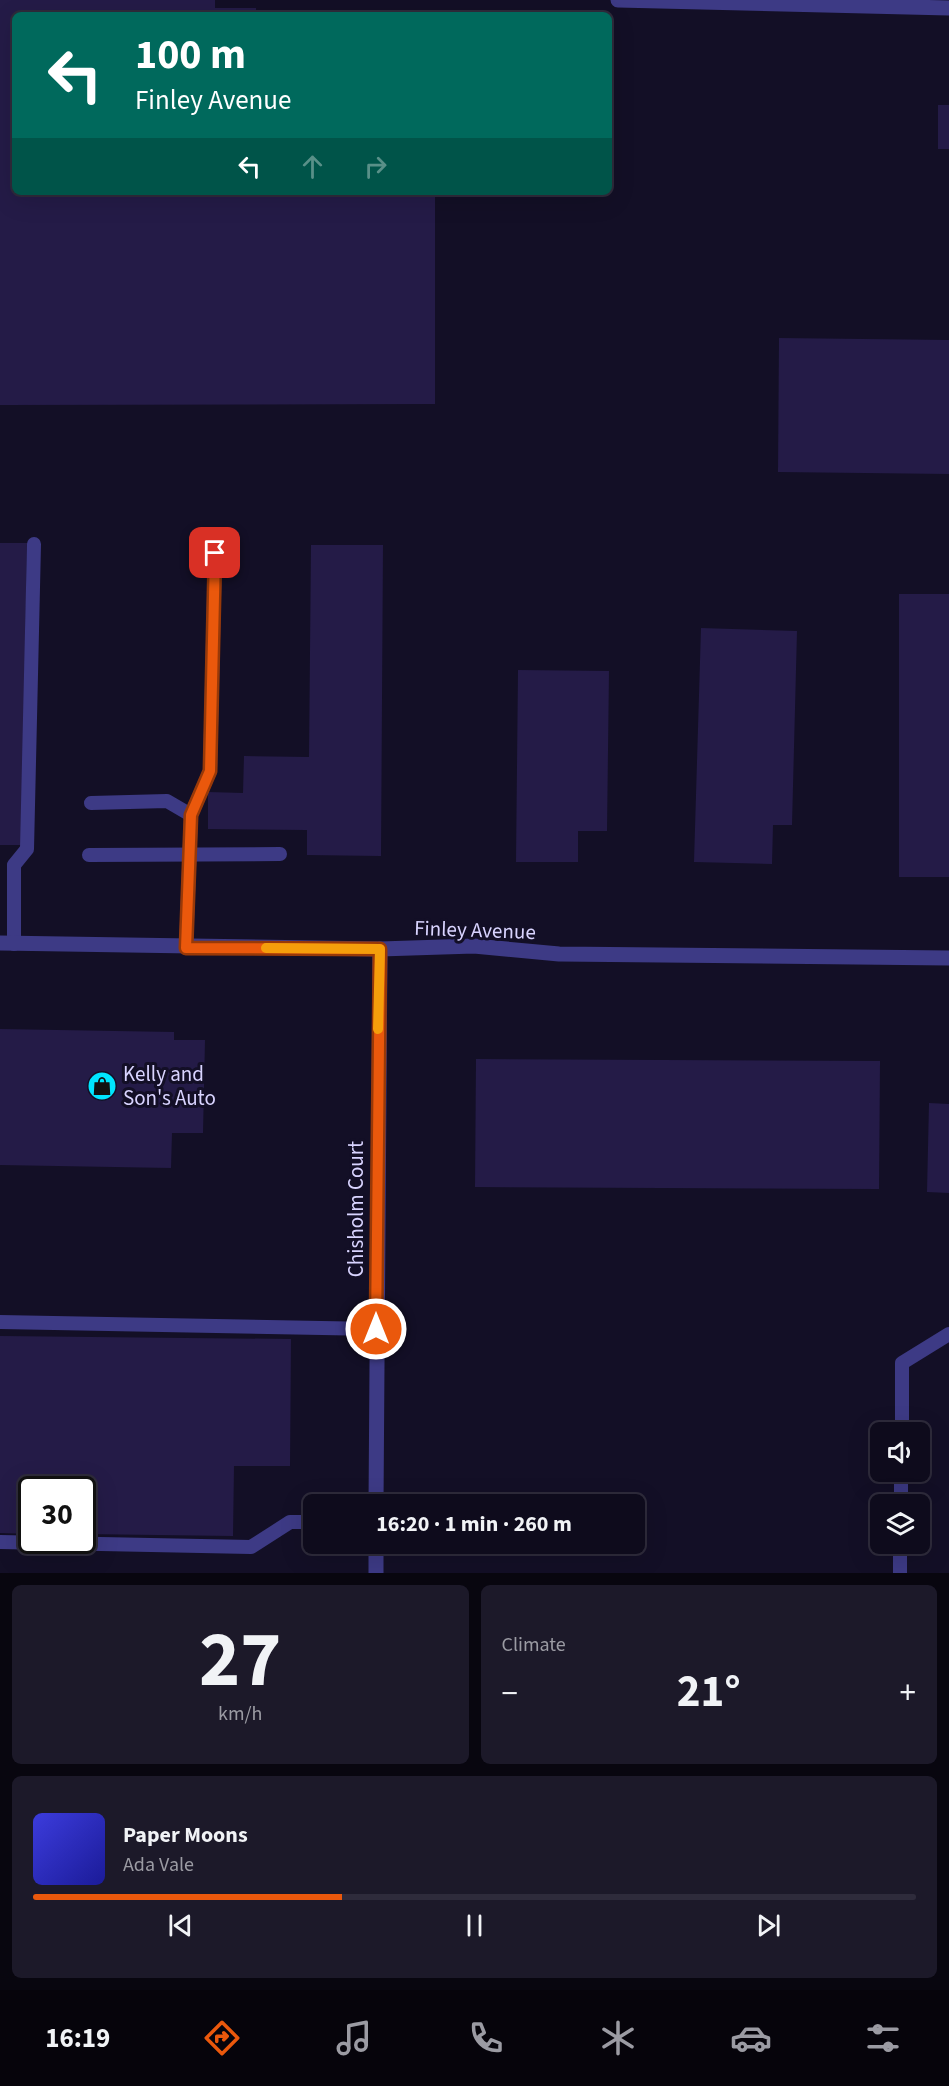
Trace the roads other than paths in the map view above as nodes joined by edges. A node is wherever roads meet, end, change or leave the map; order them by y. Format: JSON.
{"nodes":[{"id":1,"x":618,"y":0,"type":"edge"},
{"id":2,"x":949,"y":8,"type":"edge"},
{"id":3,"x":34,"y":544,"type":"dead end"},
{"id":4,"x":215,"y":553,"type":"dead end"},
{"id":5,"x":91,"y":803,"type":"dead end"},
{"id":6,"x":191,"y":815,"type":"junction"},
{"id":7,"x":189,"y":854,"type":"junction"},
{"id":8,"x":280,"y":854,"type":"dead end"},
{"id":9,"x":89,"y":855,"type":"dead end"},
{"id":10,"x":7,"y":944,"type":"edge"},
{"id":11,"x":186,"y":948,"type":"junction"},
{"id":12,"x":380,"y":949,"type":"junction"},
{"id":13,"x":949,"y":958,"type":"edge"},
{"id":14,"x":0,"y":1322,"type":"edge"},
{"id":15,"x":376,"y":1329,"type":"junction"},
{"id":16,"x":949,"y":1334,"type":"edge"},
{"id":17,"x":902,"y":1422,"type":"edge"},
{"id":18,"x":376,"y":1494,"type":"edge"},
{"id":19,"x":303,"y":1522,"type":"edge"},
{"id":20,"x":0,"y":1542,"type":"edge"},
{"id":21,"x":376,"y":1554,"type":"edge"},
{"id":22,"x":900,"y":1554,"type":"edge"},
{"id":23,"x":376,"y":1573,"type":"edge"},
{"id":24,"x":900,"y":1573,"type":"edge"}],
"edges":[{"from":1,"to":2,"type":"street"},
{"from":3,"to":10,"type":"lane"},
{"from":4,"to":6,"type":"lane"},
{"from":5,"to":6,"type":"lane"},
{"from":6,"to":7,"type":"lane"},
{"from":7,"to":8,"type":"lane"},
{"from":7,"to":9,"type":"lane"},
{"from":7,"to":11,"type":"lane"},
{"from":10,"to":11,"type":"street","name":"Finley Avenue"},
{"from":11,"to":12,"type":"street","name":"Finley Avenue"},
{"from":12,"to":13,"type":"street","name":"Finley Avenue"},
{"from":12,"to":15,"type":"street","name":"Chisholm Court"},
{"from":14,"to":15,"type":"lane"},
{"from":15,"to":18,"type":"street","name":"Chisholm Court"},
{"from":16,"to":17,"type":"lane"},
{"from":19,"to":20,"type":"lane"},
{"from":21,"to":23,"type":"street"},
{"from":22,"to":24,"type":"lane"}]}
